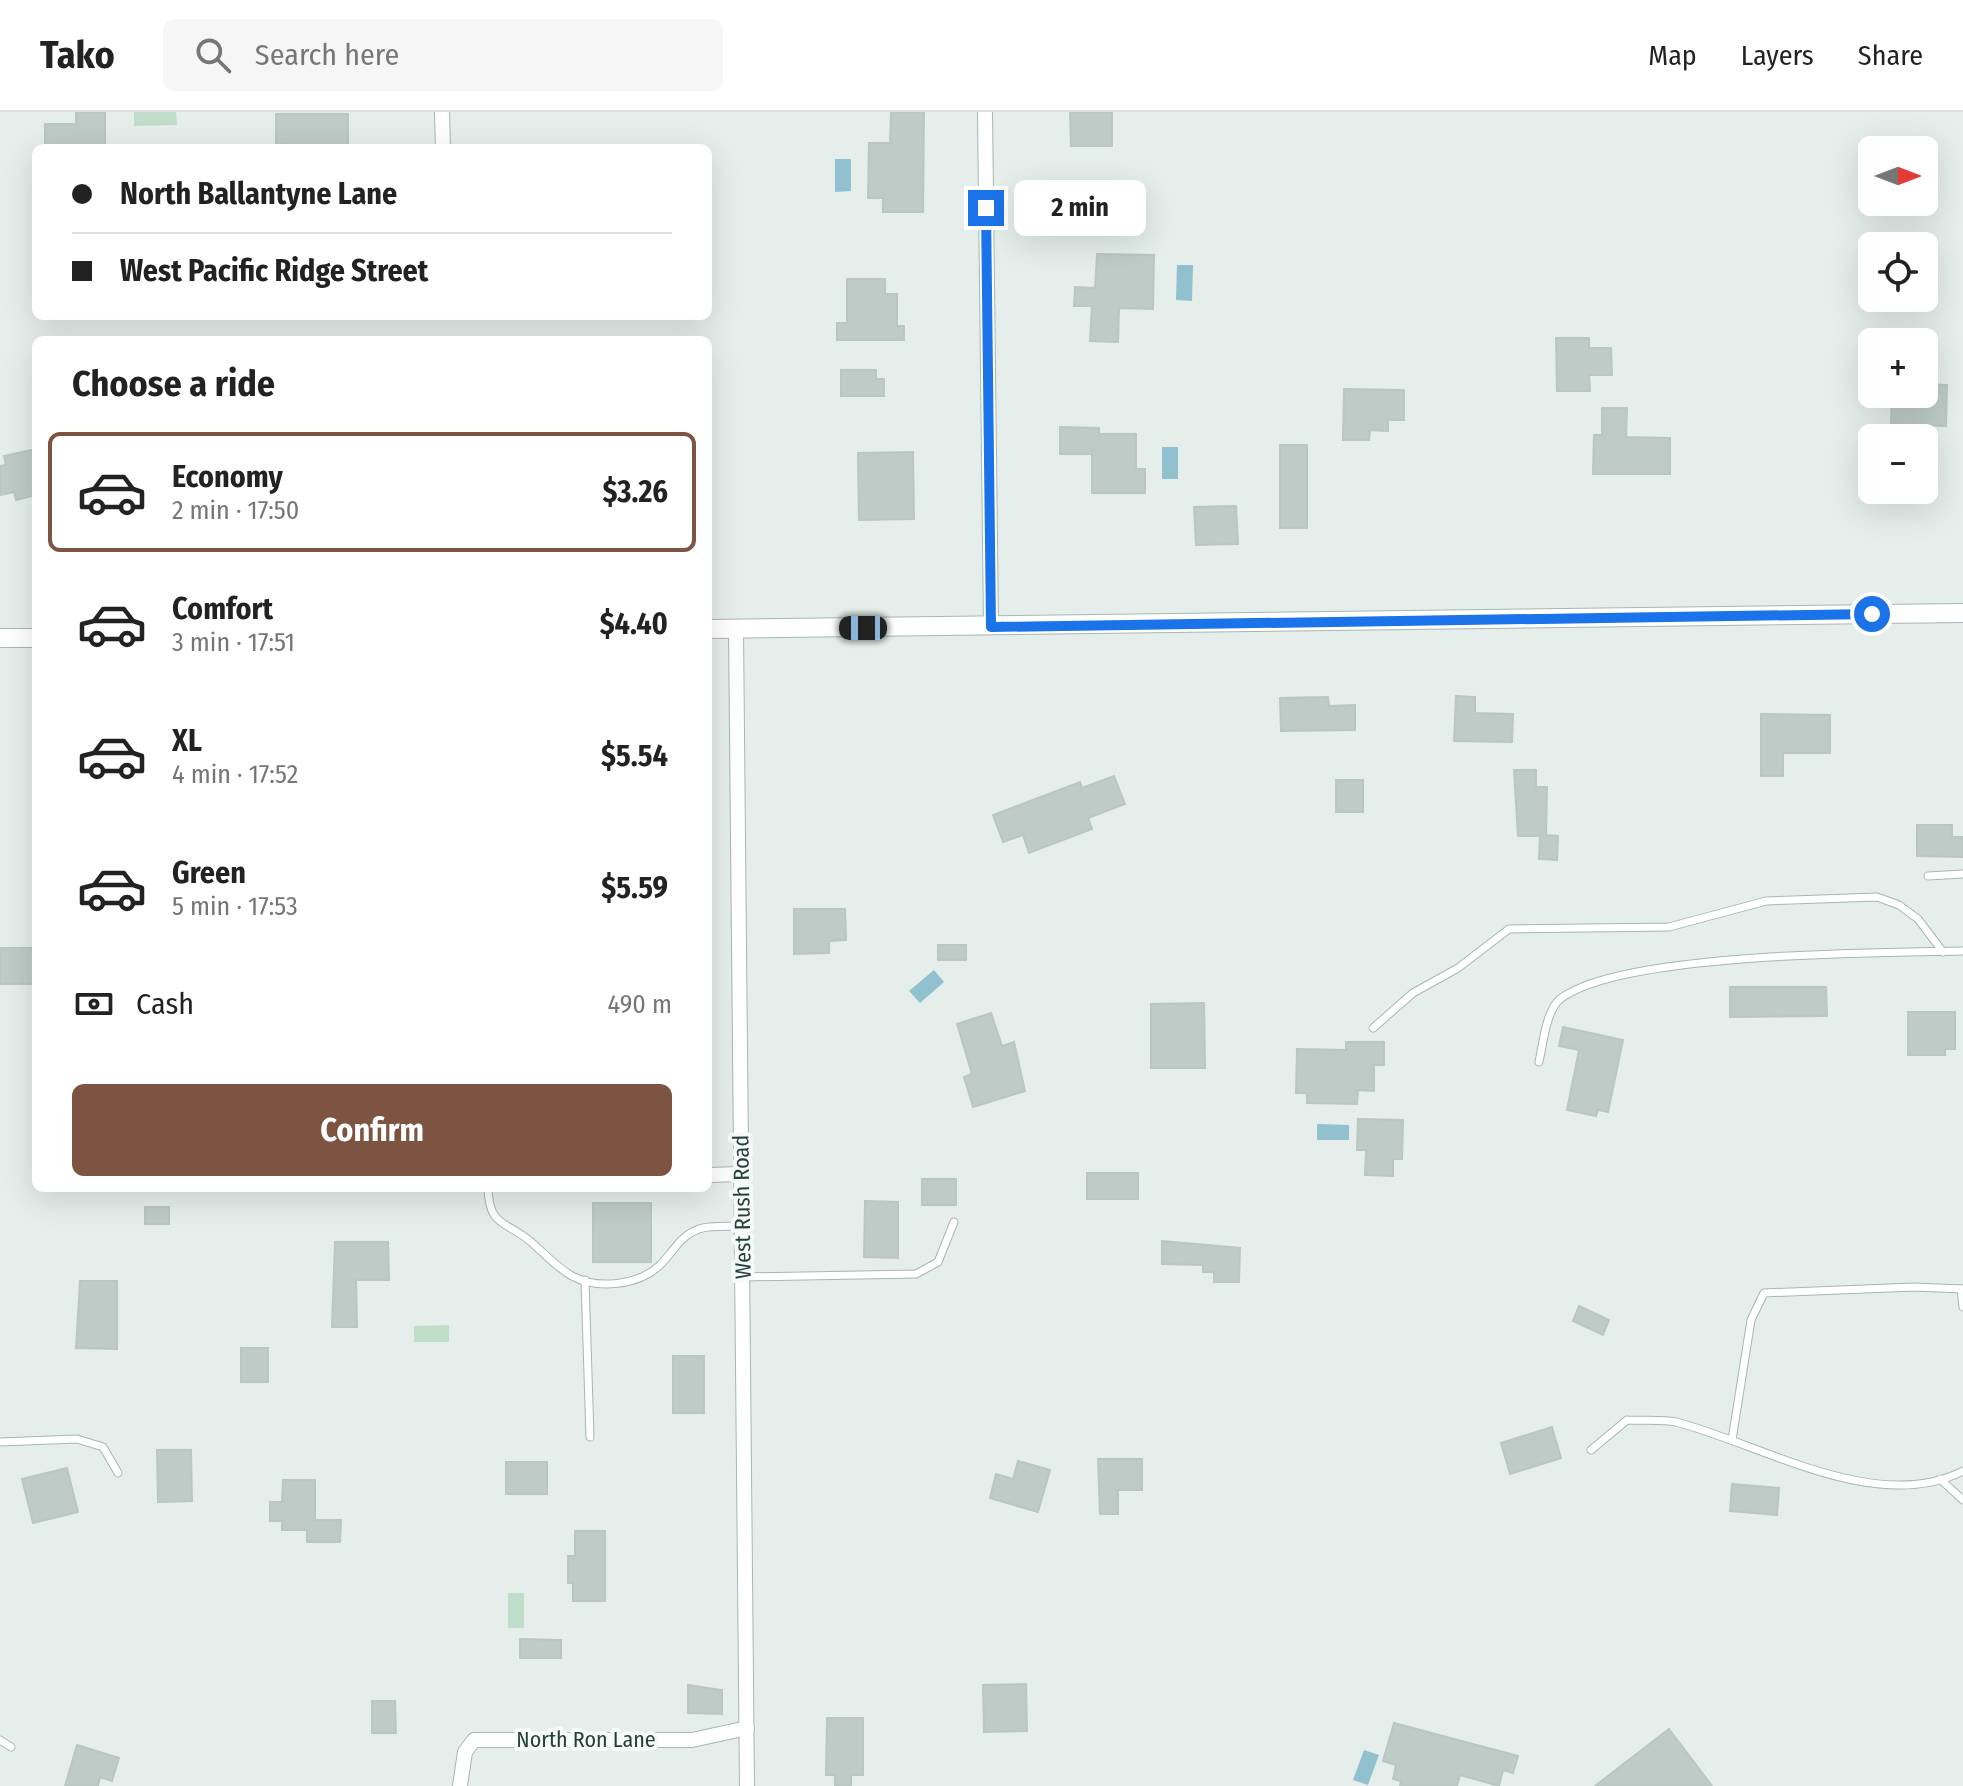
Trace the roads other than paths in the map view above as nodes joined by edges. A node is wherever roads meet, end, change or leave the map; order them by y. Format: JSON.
{"nodes":[{"id":1,"x":442,"y":112,"type":"edge"},
{"id":2,"x":985,"y":112,"type":"edge"},
{"id":3,"x":443,"y":144,"type":"edge"},
{"id":4,"x":1963,"y":613,"type":"edge"},
{"id":5,"x":991,"y":627,"type":"junction"},
{"id":6,"x":712,"y":629,"type":"edge"},
{"id":7,"x":736,"y":629,"type":"junction"},
{"id":8,"x":0,"y":638,"type":"edge"},
{"id":9,"x":32,"y":638,"type":"edge"},
{"id":10,"x":1963,"y":874,"type":"edge"},
{"id":11,"x":1928,"y":876,"type":"dead end"},
{"id":12,"x":1963,"y":951,"type":"edge"},
{"id":13,"x":1943,"y":952,"type":"junction"},
{"id":14,"x":1373,"y":1028,"type":"dead end"},
{"id":15,"x":1539,"y":1062,"type":"dead end"},
{"id":16,"x":741,"y":1174,"type":"junction"},
{"id":17,"x":712,"y":1175,"type":"edge"},
{"id":18,"x":489,"y":1192,"type":"edge"},
{"id":19,"x":954,"y":1222,"type":"dead end"},
{"id":20,"x":742,"y":1226,"type":"junction"},
{"id":21,"x":742,"y":1277,"type":"junction"},
{"id":22,"x":585,"y":1280,"type":"junction"},
{"id":23,"x":1962,"y":1289,"type":"edge"},
{"id":24,"x":1963,"y":1307,"type":"edge"},
{"id":25,"x":590,"y":1437,"type":"dead end"},
{"id":26,"x":1732,"y":1440,"type":"junction"},
{"id":27,"x":0,"y":1442,"type":"edge"},
{"id":28,"x":1591,"y":1450,"type":"dead end"},
{"id":29,"x":1963,"y":1471,"type":"edge"},
{"id":30,"x":118,"y":1473,"type":"dead end"},
{"id":31,"x":1940,"y":1479,"type":"junction"},
{"id":32,"x":1963,"y":1500,"type":"edge"},
{"id":33,"x":747,"y":1728,"type":"junction"},
{"id":34,"x":0,"y":1740,"type":"edge"},
{"id":35,"x":11,"y":1747,"type":"dead end"},
{"id":36,"x":460,"y":1786,"type":"edge"},
{"id":37,"x":747,"y":1786,"type":"edge"}],
"edges":[{"from":1,"to":3,"type":"street"},
{"from":2,"to":5,"type":"street"},
{"from":4,"to":5,"type":"street"},
{"from":5,"to":7,"type":"street"},
{"from":6,"to":7,"type":"street"},
{"from":7,"to":16,"type":"street","name":"West Rush Road"},
{"from":8,"to":9,"type":"street"},
{"from":10,"to":11,"type":"lane"},
{"from":12,"to":13,"type":"lane"},
{"from":13,"to":14,"type":"lane"},
{"from":13,"to":15,"type":"lane"},
{"from":16,"to":17,"type":"street"},
{"from":16,"to":20,"type":"street","name":"West Rush Road"},
{"from":18,"to":22,"type":"lane"},
{"from":19,"to":21,"type":"lane"},
{"from":20,"to":21,"type":"street","name":"West Rush Road"},
{"from":20,"to":22,"type":"lane"},
{"from":21,"to":33,"type":"street","name":"West Rush Road"},
{"from":22,"to":25,"type":"lane"},
{"from":23,"to":24,"type":"lane"},
{"from":23,"to":26,"type":"lane"},
{"from":26,"to":28,"type":"lane"},
{"from":26,"to":31,"type":"lane"},
{"from":27,"to":30,"type":"lane"},
{"from":29,"to":31,"type":"lane"},
{"from":31,"to":32,"type":"lane"},
{"from":33,"to":36,"type":"street","name":"North Ron Lane"},
{"from":33,"to":37,"type":"street","name":"West Rush Road"},
{"from":34,"to":35,"type":"lane"}]}
